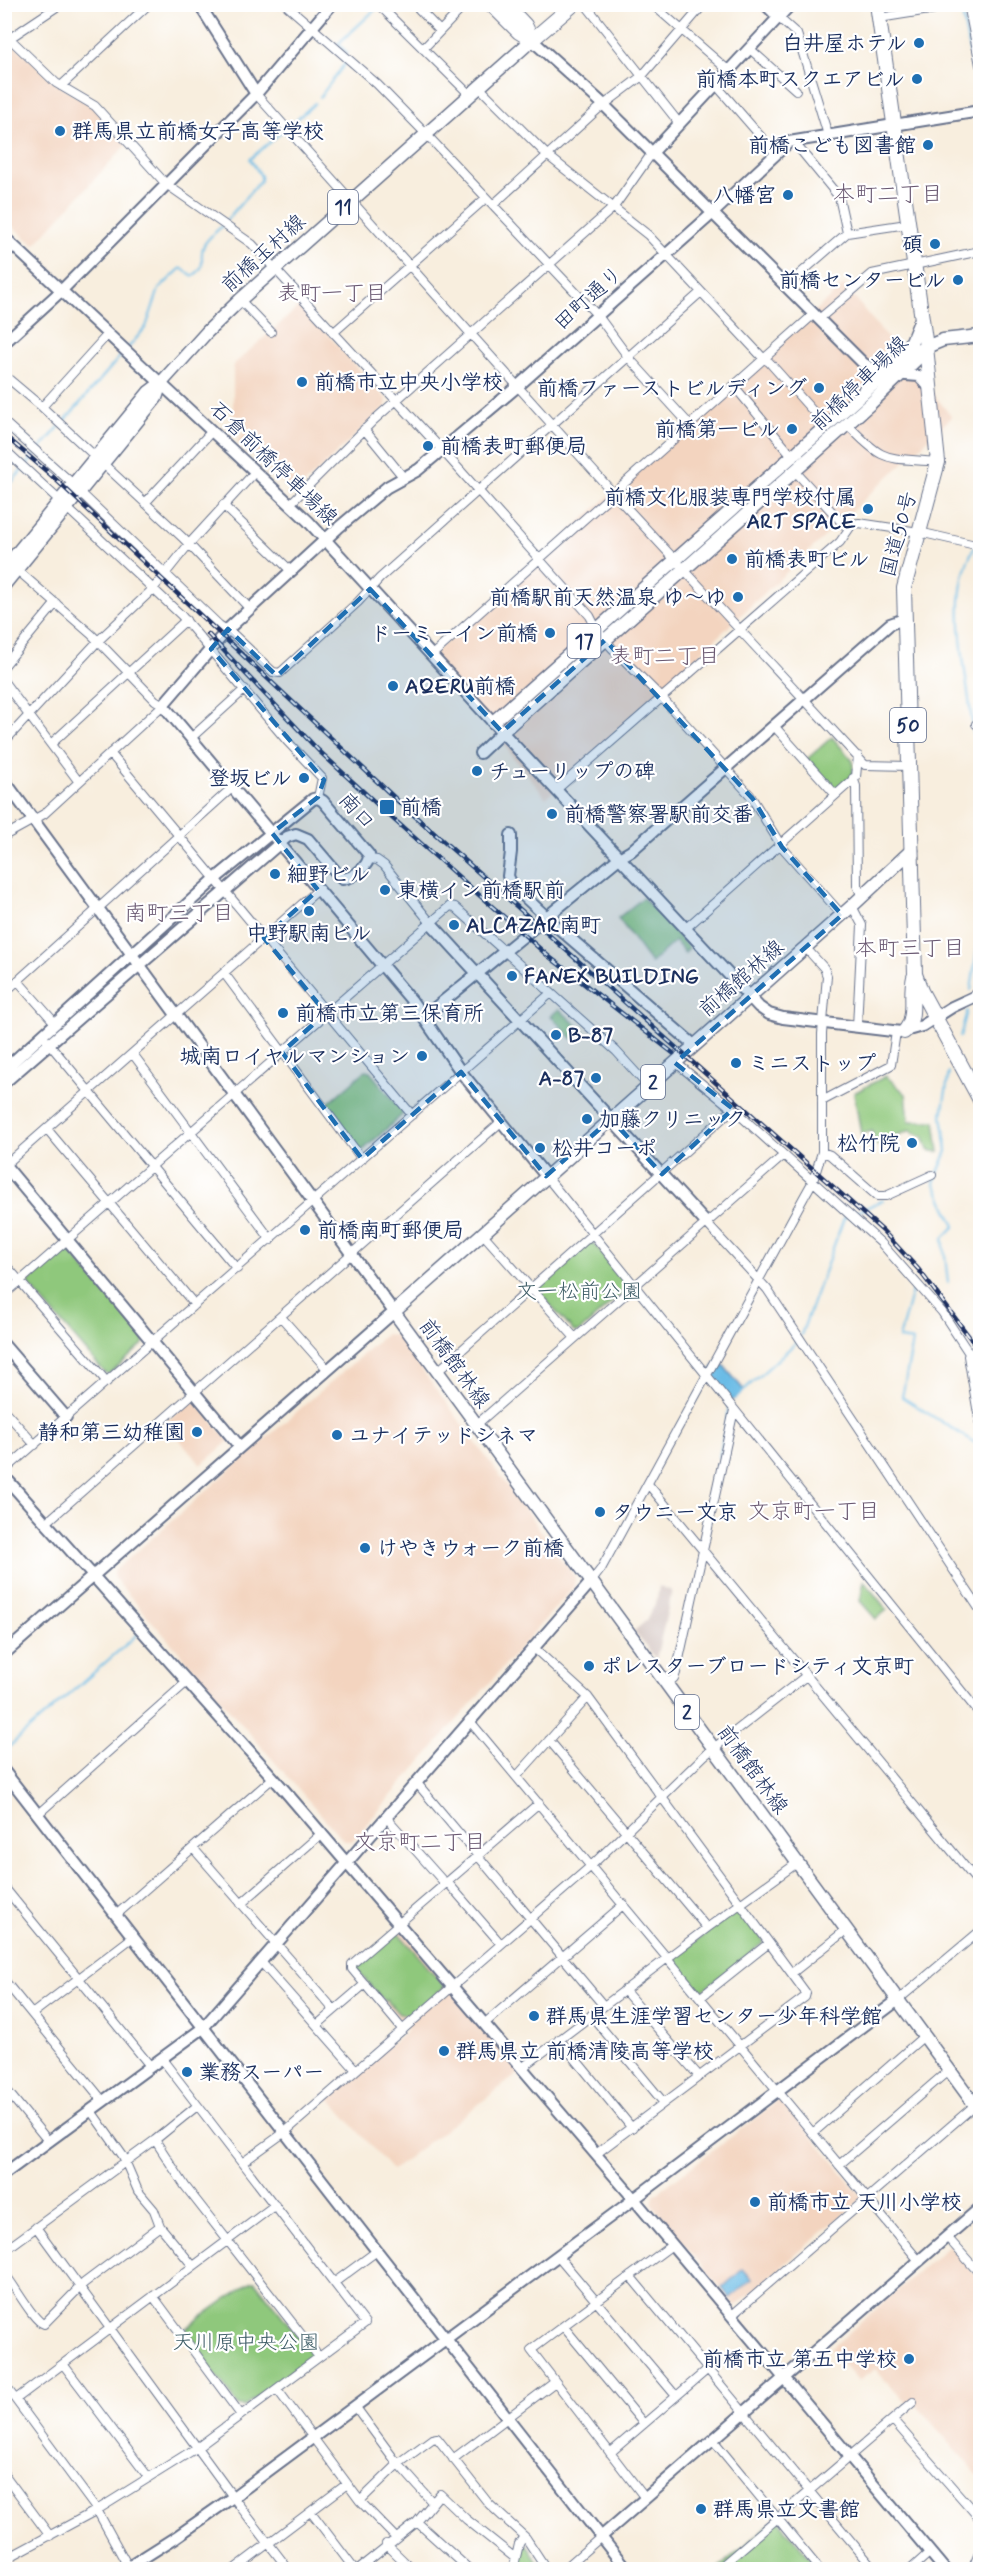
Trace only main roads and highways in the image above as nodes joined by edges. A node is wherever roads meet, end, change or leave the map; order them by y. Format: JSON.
{"nodes":[{"id":1,"x":490,"y":4,"type":"edge"},
{"id":2,"x":505,"y":4,"type":"edge"},
{"id":3,"x":574,"y":4,"type":"edge"},
{"id":4,"x":878,"y":11,"type":"edge"},
{"id":5,"x":532,"y":40,"type":"junction"},
{"id":6,"x":921,"y":319,"type":"junction"},
{"id":7,"x":981,"y":336,"type":"edge"},
{"id":8,"x":926,"y":346,"type":"junction"},
{"id":9,"x":883,"y":381,"type":"junction"},
{"id":10,"x":860,"y":398,"type":"junction"},
{"id":11,"x":680,"y":565,"type":"junction"},
{"id":12,"x":10,"y":568,"type":"edge"},
{"id":13,"x":4,"y":585,"type":"edge"},
{"id":14,"x":601,"y":635,"type":"junction"},
{"id":15,"x":493,"y":722,"type":"road end"},
{"id":16,"x":502,"y":732,"type":"road end"},
{"id":17,"x":912,"y":850,"type":"junction"},
{"id":18,"x":915,"y":974,"type":"junction"},
{"id":19,"x":900,"y":1032,"type":"road end"},
{"id":20,"x":981,"y":1100,"type":"edge"},
{"id":21,"x":978,"y":2109,"type":"edge"}],
"edges":[{"from":1,"to":5,"type":"highway"},
{"from":2,"to":5,"type":"highway"},
{"from":3,"to":5,"type":"highway"},
{"from":4,"to":6,"type":"highway","name":"国道50号","number":"50"},
{"from":5,"to":12,"type":"main road","name":"前橋玉村線","number":"11"},
{"from":6,"to":8,"type":"highway","name":"国道50号","number":"50"},
{"from":6,"to":9,"type":"main road"},
{"from":7,"to":8,"type":"main road"},
{"from":8,"to":9,"type":"main road","name":"前橋停車場線","number":"17"},
{"from":8,"to":9,"type":"main road","name":"前橋停車場線","number":"17"},
{"from":8,"to":17,"type":"highway","name":"国道50号","number":"50"},
{"from":9,"to":10,"type":"main road","name":"前橋停車場線","number":"17"},
{"from":9,"to":10,"type":"main road"},
{"from":9,"to":11,"type":"main road","name":"前橋停車場線","number":"17"},
{"from":10,"to":11,"type":"main road","name":"前橋停車場線","number":"17"},
{"from":11,"to":14,"type":"main road","name":"前橋停車場線","number":"17"},
{"from":12,"to":13,"type":"main road","name":"前橋玉村線","number":"11"},
{"from":14,"to":15,"type":"main road","name":"前橋停車場線","number":"17"},
{"from":14,"to":16,"type":"main road","name":"前橋停車場線","number":"17"},
{"from":17,"to":18,"type":"highway","name":"国道50号","number":"50"},
{"from":17,"to":21,"type":"main road","name":"前橋館林線","number":"2"},
{"from":18,"to":19,"type":"highway"},
{"from":18,"to":20,"type":"highway","name":"国道50号","number":"50"}]}
